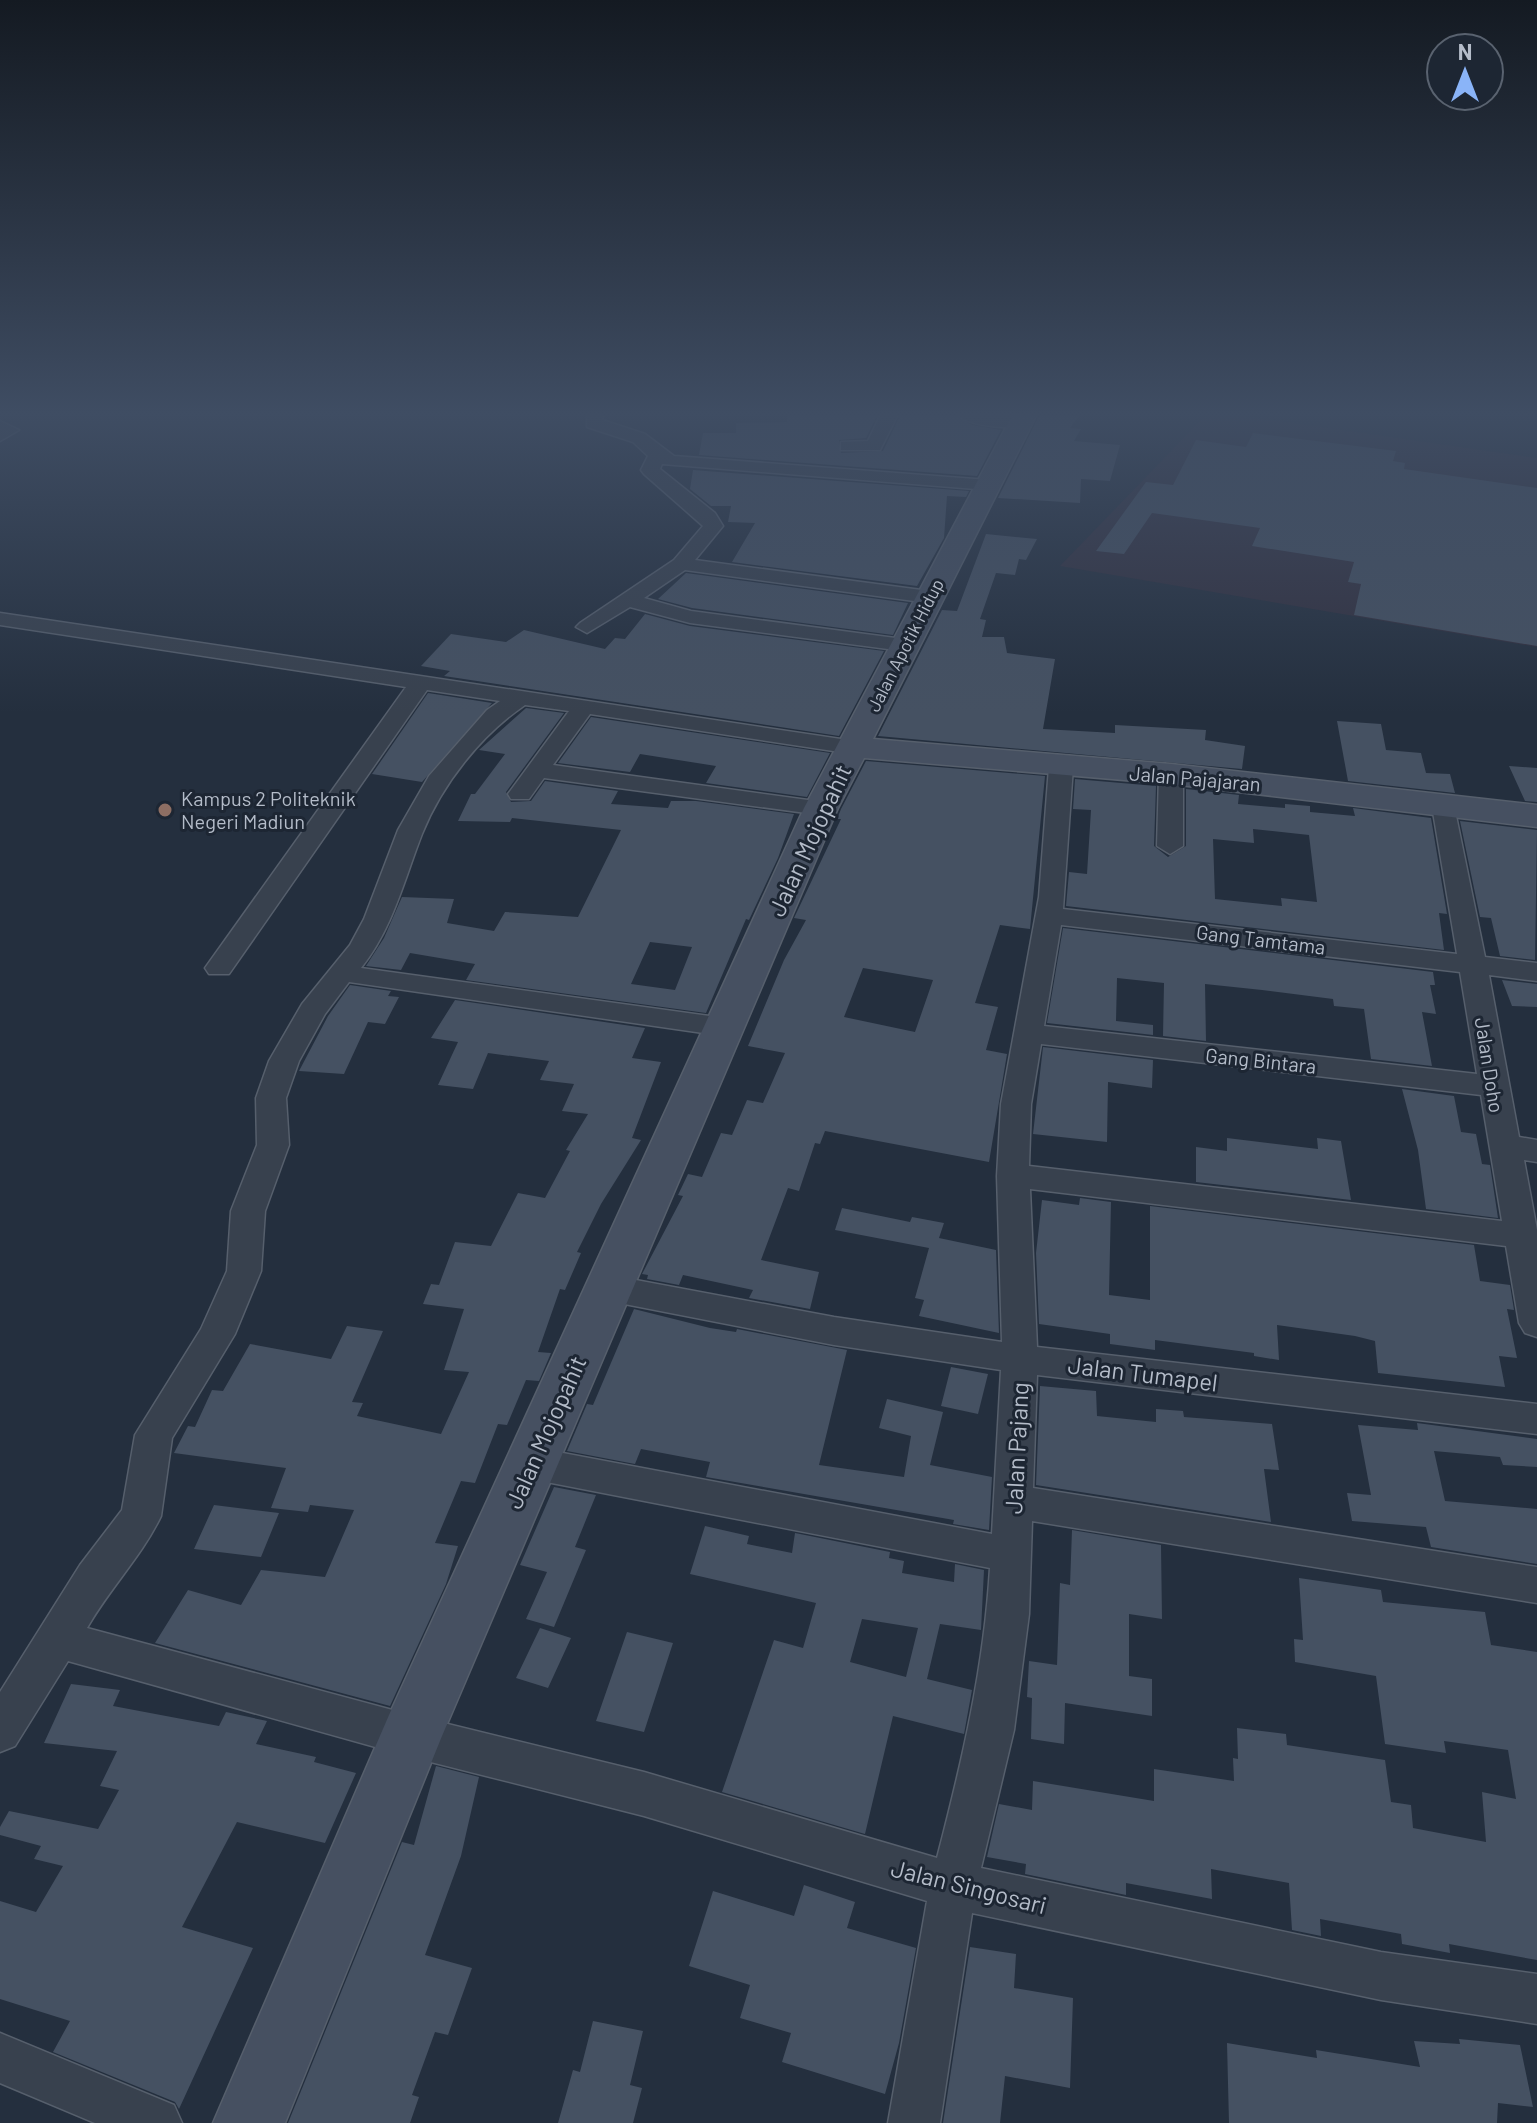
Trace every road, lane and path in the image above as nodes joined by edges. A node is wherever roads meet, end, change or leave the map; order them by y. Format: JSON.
{"nodes":[{"id":1,"x":706,"y":515,"type":"edge"},
{"id":2,"x":972,"y":515,"type":"edge"},
{"id":3,"x":681,"y":564,"type":"junction"},
{"id":4,"x":929,"y":597,"type":"junction"},
{"id":5,"x":627,"y":600,"type":"junction"},
{"id":6,"x":0,"y":619,"type":"edge"},
{"id":7,"x":587,"y":627,"type":"dead end"},
{"id":8,"x":903,"y":645,"type":"junction"},
{"id":9,"x":420,"y":683,"type":"junction"},
{"id":10,"x":519,"y":698,"type":"junction"},
{"id":11,"x":584,"y":707,"type":"junction"},
{"id":12,"x":853,"y":747,"type":"junction"},
{"id":13,"x":1061,"y":767,"type":"junction"},
{"id":14,"x":536,"y":770,"type":"junction"},
{"id":15,"x":1171,"y":774,"type":"junction"},
{"id":16,"x":520,"y":794,"type":"dead end"},
{"id":17,"x":1444,"y":806,"type":"junction"},
{"id":18,"x":821,"y":808,"type":"junction"},
{"id":19,"x":1537,"y":816,"type":"edge"},
{"id":20,"x":1170,"y":846,"type":"dead end"},
{"id":21,"x":1048,"y":915,"type":"junction"},
{"id":22,"x":1474,"y":965,"type":"junction"},
{"id":23,"x":219,"y":968,"type":"dead end"},
{"id":24,"x":1537,"y":972,"type":"edge"},
{"id":25,"x":359,"y":976,"type":"dead end"},
{"id":26,"x":724,"y":1027,"type":"junction"},
{"id":27,"x":1026,"y":1033,"type":"junction"},
{"id":28,"x":1495,"y":1086,"type":"junction"},
{"id":29,"x":1503,"y":1146,"type":"junction"},
{"id":30,"x":1537,"y":1151,"type":"edge"},
{"id":31,"x":1013,"y":1176,"type":"junction"},
{"id":32,"x":1519,"y":1235,"type":"junction"},
{"id":33,"x":1532,"y":1280,"type":"edge"},
{"id":34,"x":609,"y":1288,"type":"junction"},
{"id":35,"x":1537,"y":1323,"type":"edge"},
{"id":36,"x":1020,"y":1359,"type":"junction"},
{"id":37,"x":1537,"y":1419,"type":"edge"},
{"id":38,"x":531,"y":1463,"type":"junction"},
{"id":39,"x":1014,"y":1502,"type":"junction"},
{"id":40,"x":1008,"y":1554,"type":"junction"},
{"id":41,"x":1537,"y":1585,"type":"edge"},
{"id":42,"x":58,"y":1639,"type":"junction"},
{"id":43,"x":0,"y":1731,"type":"edge"},
{"id":44,"x":411,"y":1736,"type":"junction"},
{"id":45,"x":953,"y":1886,"type":"junction"},
{"id":46,"x":1537,"y":1999,"type":"edge"},
{"id":47,"x":0,"y":2058,"type":"edge"},
{"id":48,"x":156,"y":2123,"type":"edge"},
{"id":49,"x":249,"y":2123,"type":"edge"},
{"id":50,"x":914,"y":2123,"type":"edge"}],
"edges":[{"from":1,"to":3,"type":"street"},
{"from":2,"to":4,"type":"street","name":"Jalan Apotik Hidup"},
{"from":3,"to":4,"type":"street"},
{"from":3,"to":5,"type":"street"},
{"from":4,"to":8,"type":"street","name":"Jalan Apotik Hidup"},
{"from":5,"to":7,"type":"street"},
{"from":5,"to":8,"type":"street"},
{"from":6,"to":9,"type":"street"},
{"from":8,"to":12,"type":"street","name":"Jalan Apotik Hidup"},
{"from":9,"to":10,"type":"street"},
{"from":9,"to":23,"type":"street"},
{"from":10,"to":11,"type":"street"},
{"from":10,"to":42,"type":"street"},
{"from":11,"to":12,"type":"street"},
{"from":11,"to":14,"type":"street"},
{"from":12,"to":13,"type":"street","name":"Jalan Pajajaran"},
{"from":12,"to":18,"type":"street","name":"Jalan Mojopahit"},
{"from":13,"to":15,"type":"street","name":"Jalan Pajajaran"},
{"from":13,"to":21,"type":"street","name":"Jalan Pajang"},
{"from":14,"to":16,"type":"street"},
{"from":14,"to":18,"type":"street"},
{"from":15,"to":17,"type":"street","name":"Jalan Pajajaran"},
{"from":15,"to":20,"type":"street"},
{"from":17,"to":19,"type":"street","name":"Jalan Pajajaran"},
{"from":17,"to":22,"type":"street","name":"Jalan Doho"},
{"from":18,"to":26,"type":"street","name":"Jalan Mojopahit"},
{"from":21,"to":22,"type":"street","name":"Gang Tamtama"},
{"from":21,"to":27,"type":"street","name":"Jalan Pajang"},
{"from":22,"to":24,"type":"street","name":"Gang Tamtama"},
{"from":22,"to":28,"type":"street","name":"Jalan Doho"},
{"from":25,"to":26,"type":"street"},
{"from":26,"to":34,"type":"street","name":"Jalan Mojopahit"},
{"from":27,"to":28,"type":"street","name":"Gang Bintara"},
{"from":27,"to":31,"type":"street","name":"Jalan Pajang"},
{"from":28,"to":29,"type":"street","name":"Jalan Doho"},
{"from":29,"to":30,"type":"street"},
{"from":29,"to":32,"type":"street","name":"Jalan Doho"},
{"from":31,"to":32,"type":"street"},
{"from":31,"to":36,"type":"street","name":"Jalan Pajang"},
{"from":32,"to":33,"type":"street","name":"Jalan Doho"},
{"from":33,"to":35,"type":"street","name":"Jalan Doho"},
{"from":34,"to":36,"type":"street","name":"Jalan Tumapel"},
{"from":34,"to":38,"type":"street","name":"Jalan Mojopahit"},
{"from":36,"to":37,"type":"street","name":"Jalan Tumapel"},
{"from":36,"to":39,"type":"street","name":"Jalan Pajang"},
{"from":38,"to":40,"type":"street"},
{"from":38,"to":44,"type":"street","name":"Jalan Mojopahit"},
{"from":39,"to":40,"type":"street","name":"Jalan Pajang"},
{"from":39,"to":41,"type":"street"},
{"from":40,"to":45,"type":"street","name":"Jalan Pajang"},
{"from":42,"to":43,"type":"street"},
{"from":42,"to":44,"type":"street","name":"Jalan Singosari"},
{"from":44,"to":45,"type":"street","name":"Jalan Singosari"},
{"from":44,"to":49,"type":"street","name":"Jalan Mojopahit"},
{"from":45,"to":46,"type":"street","name":"Jalan Singosari"},
{"from":45,"to":50,"type":"street","name":"Jalan Pajang"},
{"from":47,"to":48,"type":"street"}]}
